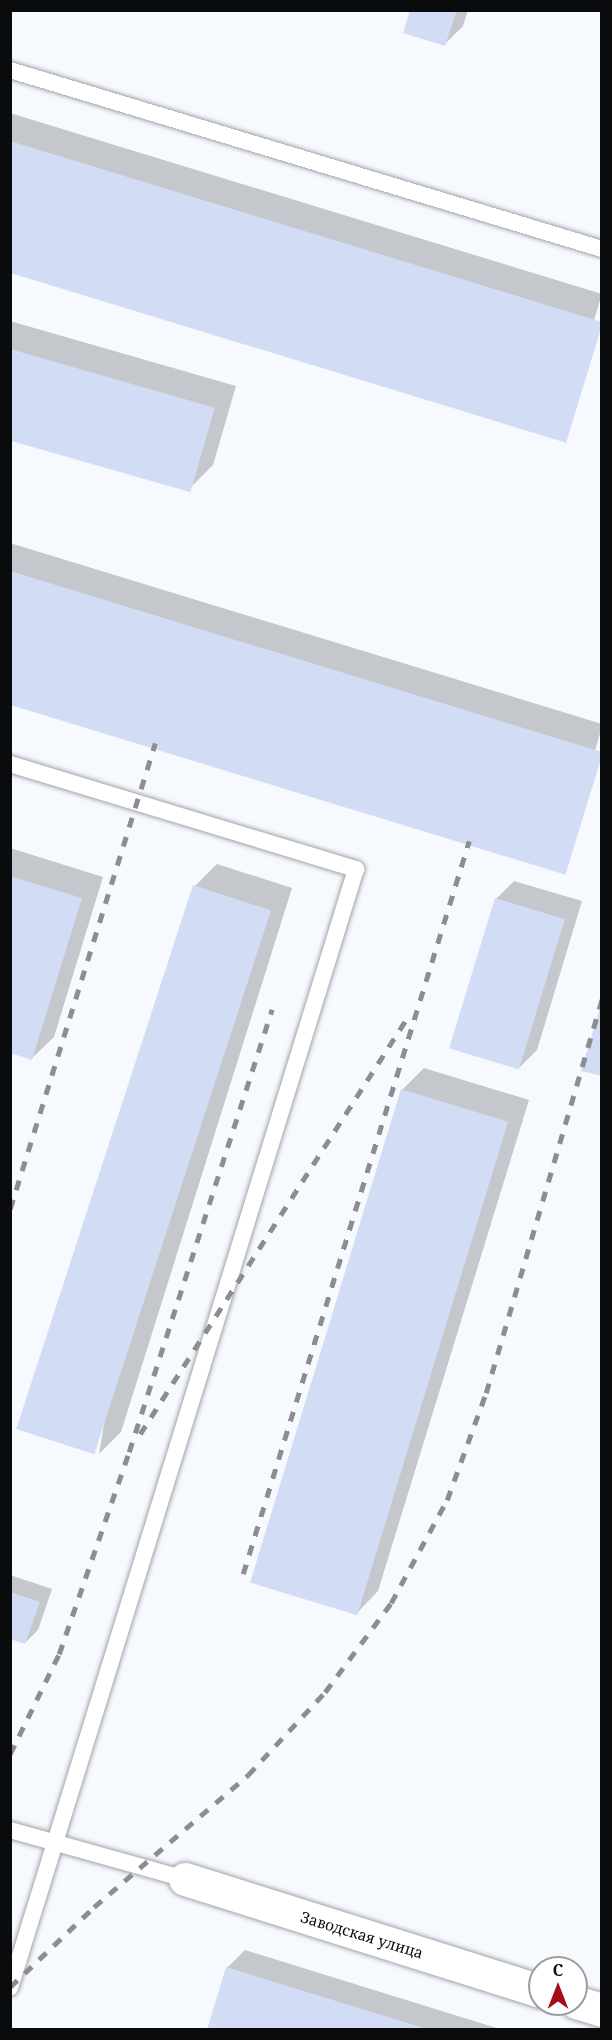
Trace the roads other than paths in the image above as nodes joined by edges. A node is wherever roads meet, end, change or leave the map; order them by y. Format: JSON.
{"nodes":[{"id":1,"x":10,"y":70,"type":"edge"},
{"id":2,"x":602,"y":249,"type":"edge"},
{"id":3,"x":10,"y":764,"type":"edge"},
{"id":4,"x":10,"y":1830,"type":"edge"},
{"id":5,"x":53,"y":1844,"type":"junction"},
{"id":6,"x":185,"y":1879,"type":"joint"},
{"id":7,"x":528,"y":1987,"type":"edge"},
{"id":8,"x":10,"y":1988,"type":"edge"}],
"edges":[{"from":1,"to":2,"type":"lane"},
{"from":3,"to":5,"type":"lane"},
{"from":4,"to":5,"type":"lane"},
{"from":5,"to":6,"type":"lane"},
{"from":5,"to":8,"type":"lane"},
{"from":6,"to":7,"type":"street","name":"Заводская улица"}]}
